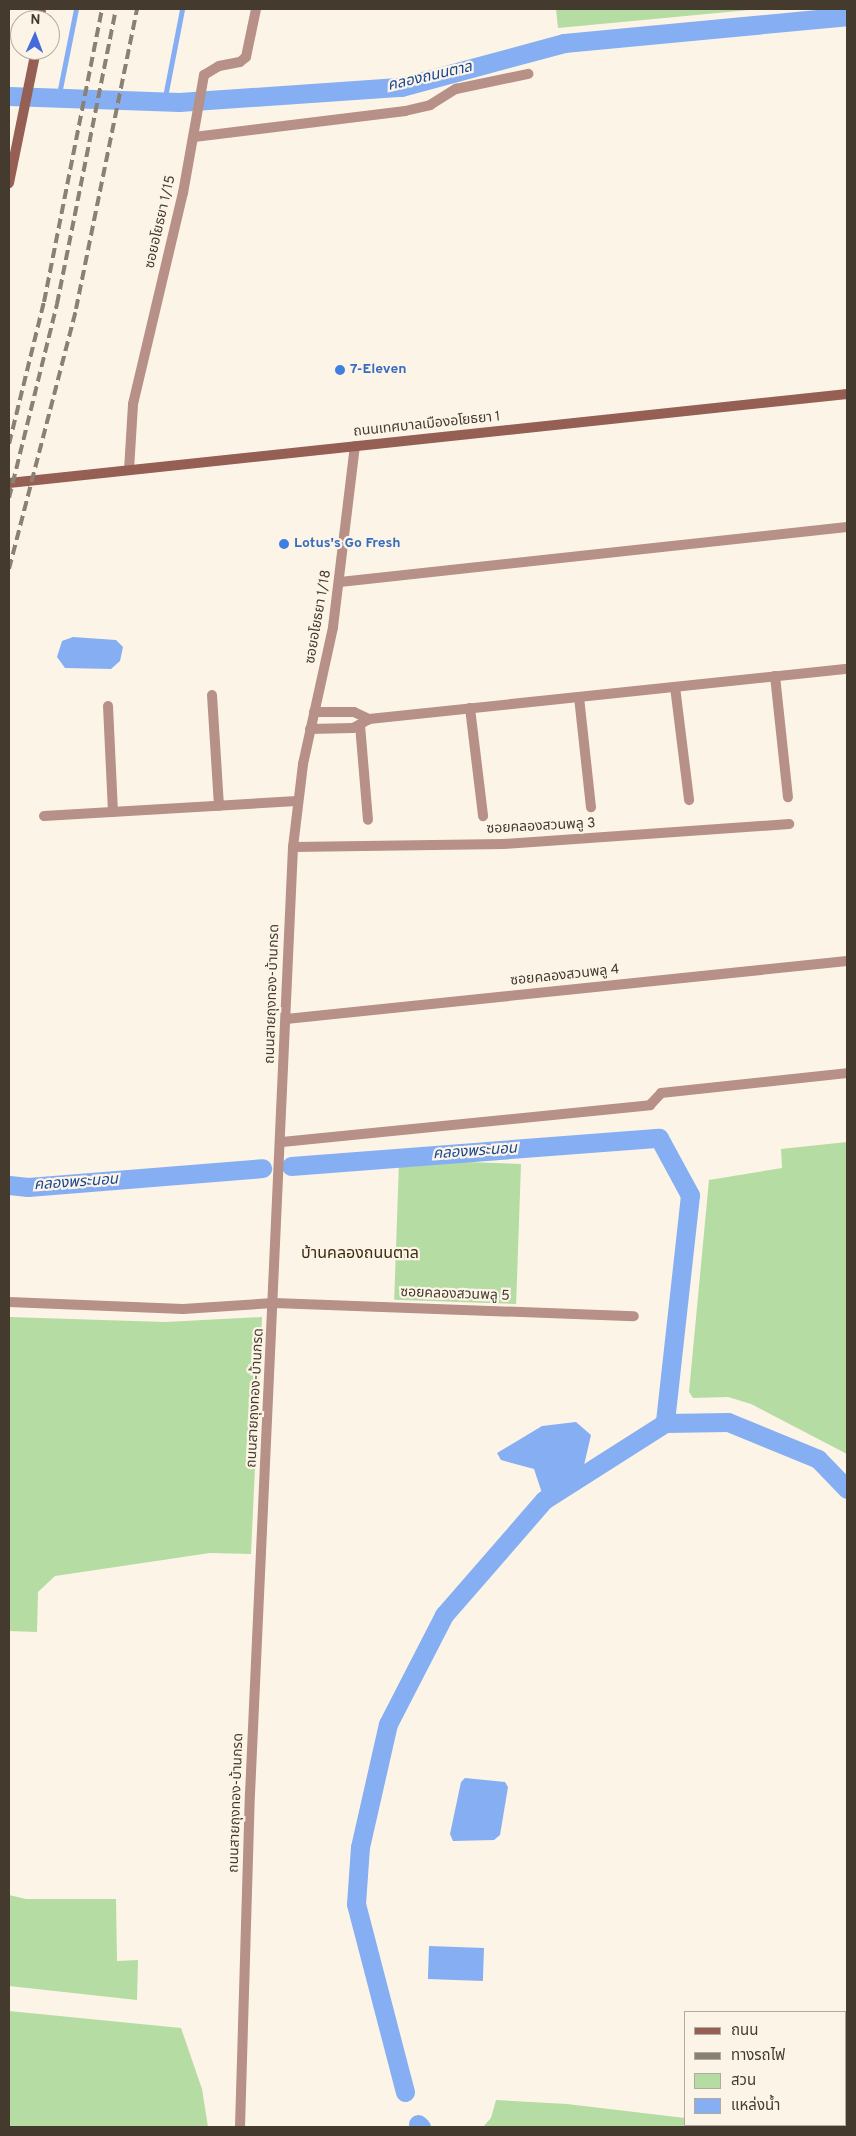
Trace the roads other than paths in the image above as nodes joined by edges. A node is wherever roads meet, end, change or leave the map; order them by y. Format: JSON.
{"nodes":[{"id":1,"x":256,"y":9,"type":"edge"},
{"id":2,"x":34,"y":60,"type":"edge"},
{"id":3,"x":528,"y":74,"type":"dead end"},
{"id":4,"x":194,"y":137,"type":"junction"},
{"id":5,"x":9,"y":183,"type":"edge"},
{"id":6,"x":847,"y":394,"type":"edge"},
{"id":7,"x":355,"y":446,"type":"junction"},
{"id":8,"x":129,"y":470,"type":"junction"},
{"id":9,"x":9,"y":483,"type":"edge"},
{"id":10,"x":847,"y":527,"type":"edge"},
{"id":11,"x":340,"y":582,"type":"junction"},
{"id":12,"x":847,"y":669,"type":"edge"},
{"id":13,"x":323,"y":674,"type":"joint"},
{"id":14,"x":774,"y":676,"type":"junction"},
{"id":15,"x":675,"y":687,"type":"junction"},
{"id":16,"x":212,"y":695,"type":"dead end"},
{"id":17,"x":579,"y":697,"type":"junction"},
{"id":18,"x":108,"y":706,"type":"dead end"},
{"id":19,"x":470,"y":708,"type":"junction"},
{"id":20,"x":314,"y":712,"type":"junction"},
{"id":21,"x":365,"y":722,"type":"junction"},
{"id":22,"x":310,"y":729,"type":"junction"},
{"id":23,"x":788,"y":797,"type":"dead end"},
{"id":24,"x":688,"y":800,"type":"dead end"},
{"id":25,"x":298,"y":801,"type":"junction"},
{"id":26,"x":219,"y":806,"type":"junction"},
{"id":27,"x":591,"y":807,"type":"dead end"},
{"id":28,"x":113,"y":812,"type":"junction"},
{"id":29,"x":44,"y":816,"type":"dead end"},
{"id":30,"x":483,"y":816,"type":"dead end"},
{"id":31,"x":368,"y":820,"type":"dead end"},
{"id":32,"x":789,"y":824,"type":"dead end"},
{"id":33,"x":293,"y":847,"type":"junction"},
{"id":34,"x":847,"y":961,"type":"edge"},
{"id":35,"x":286,"y":1019,"type":"junction"},
{"id":36,"x":847,"y":1073,"type":"edge"},
{"id":37,"x":282,"y":1142,"type":"junction"},
{"id":38,"x":9,"y":1302,"type":"edge"},
{"id":39,"x":274,"y":1303,"type":"junction"},
{"id":40,"x":634,"y":1316,"type":"dead end"},
{"id":41,"x":240,"y":2127,"type":"edge"}],
"edges":[{"from":1,"to":4,"type":"street","name":"ซอยอโยธยา 1/15"},
{"from":2,"to":5,"type":"main road"},
{"from":3,"to":4,"type":"street"},
{"from":4,"to":8,"type":"street","name":"ซอยอโยธยา 1/15"},
{"from":6,"to":7,"type":"main road","name":"ถนนเทศบาลเมืองอโยธยา 1"},
{"from":7,"to":8,"type":"main road","name":"ถนนเทศบาลเมืองอโยธยา 1"},
{"from":7,"to":11,"type":"street","name":"ซอยอโยธยา 1/18"},
{"from":8,"to":9,"type":"main road","name":"ถนนเทศบาลเมืองอโยธยา 1"},
{"from":10,"to":11,"type":"street"},
{"from":11,"to":13,"type":"street","name":"ซอยอโยธยา 1/18"},
{"from":12,"to":14,"type":"street"},
{"from":13,"to":20,"type":"street","name":"ถนนสายถุงทอง-บ้านกรด"},
{"from":14,"to":15,"type":"street"},
{"from":14,"to":23,"type":"street"},
{"from":15,"to":17,"type":"street"},
{"from":15,"to":24,"type":"street"},
{"from":16,"to":26,"type":"street"},
{"from":17,"to":19,"type":"street"},
{"from":17,"to":27,"type":"street"},
{"from":18,"to":28,"type":"street"},
{"from":19,"to":21,"type":"street"},
{"from":19,"to":30,"type":"street"},
{"from":20,"to":21,"type":"street"},
{"from":20,"to":22,"type":"street","name":"ถนนสายถุงทอง-บ้านกรด"},
{"from":21,"to":22,"type":"street"},
{"from":21,"to":31,"type":"street"},
{"from":22,"to":25,"type":"street","name":"ถนนสายถุงทอง-บ้านกรด"},
{"from":25,"to":26,"type":"street"},
{"from":25,"to":33,"type":"street","name":"ถนนสายถุงทอง-บ้านกรด"},
{"from":26,"to":28,"type":"street"},
{"from":28,"to":29,"type":"street"},
{"from":32,"to":33,"type":"street","name":"ซอยคลองสวนพลู 3"},
{"from":33,"to":35,"type":"street","name":"ถนนสายถุงทอง-บ้านกรด"},
{"from":34,"to":35,"type":"street","name":"ซอยคลองสวนพลู 4"},
{"from":35,"to":37,"type":"street","name":"ถนนสายถุงทอง-บ้านกรด"},
{"from":36,"to":37,"type":"street"},
{"from":37,"to":39,"type":"street","name":"ถนนสายถุงทอง-บ้านกรด"},
{"from":38,"to":39,"type":"street","name":"ซอยคลองสวนพลู 5"},
{"from":39,"to":40,"type":"street","name":"ซอยคลองสวนพลู 5"},
{"from":39,"to":41,"type":"street","name":"ถนนสายถุงทอง-บ้านกรด"}]}
